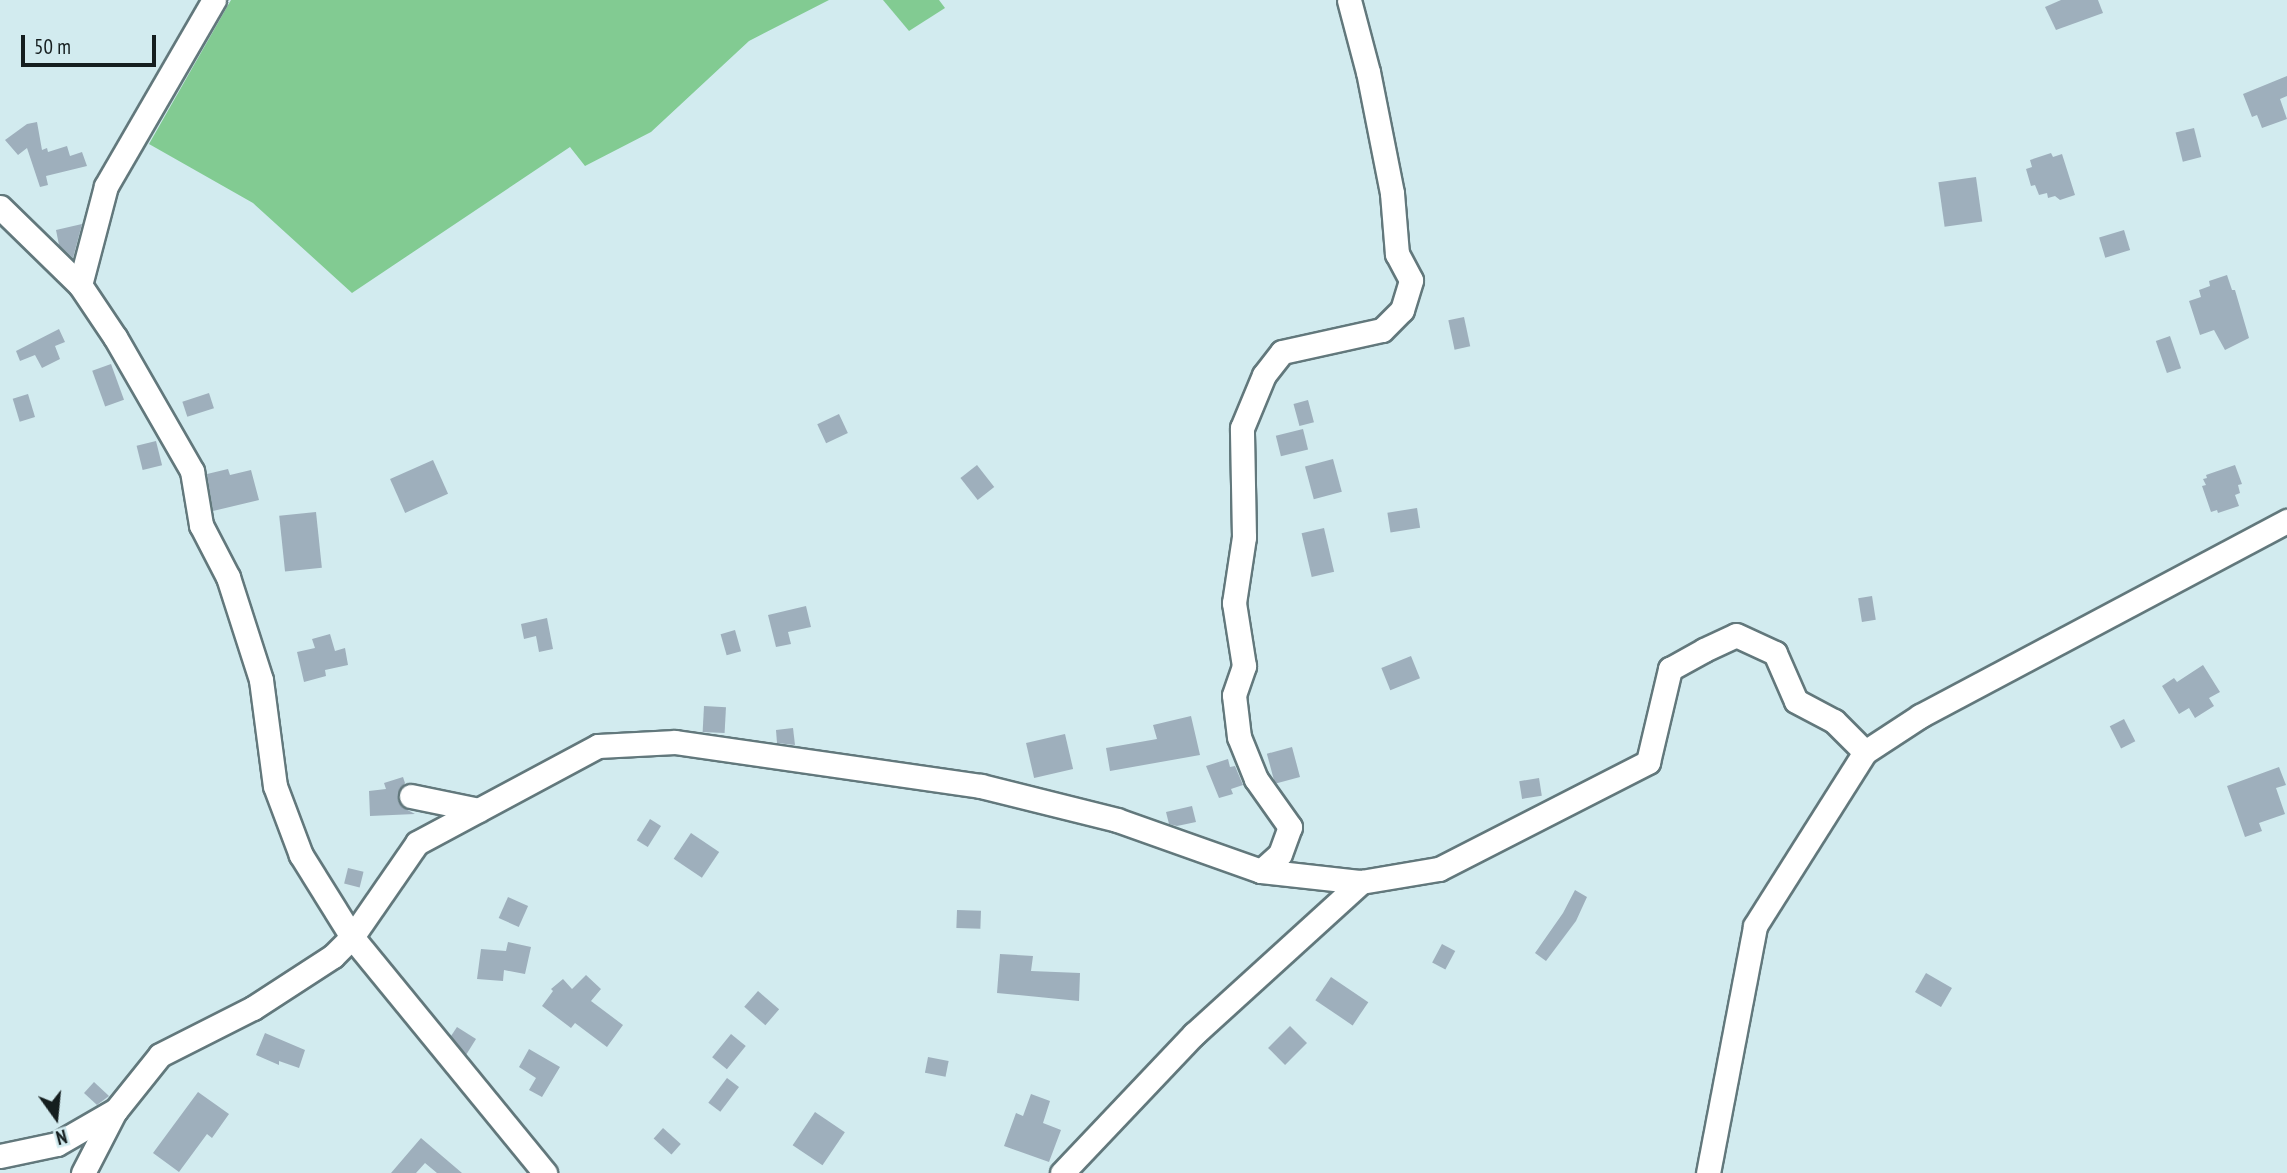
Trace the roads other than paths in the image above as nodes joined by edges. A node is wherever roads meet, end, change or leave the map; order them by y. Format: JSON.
{"nodes":[{"id":1,"x":214,"y":0,"type":"edge"},
{"id":2,"x":1349,"y":0,"type":"edge"},
{"id":3,"x":0,"y":207,"type":"edge"},
{"id":4,"x":80,"y":285,"type":"junction"},
{"id":5,"x":2287,"y":521,"type":"edge"},
{"id":6,"x":1865,"y":752,"type":"junction"},
{"id":7,"x":411,"y":796,"type":"dead end"},
{"id":8,"x":479,"y":810,"type":"junction"},
{"id":9,"x":1261,"y":871,"type":"junction"},
{"id":10,"x":1360,"y":882,"type":"junction"},
{"id":11,"x":352,"y":937,"type":"junction"},
{"id":12,"x":116,"y":1110,"type":"junction"},
{"id":13,"x":0,"y":1156,"type":"edge"},
{"id":14,"x":83,"y":1173,"type":"edge"},
{"id":15,"x":545,"y":1173,"type":"edge"},
{"id":16,"x":1062,"y":1173,"type":"edge"},
{"id":17,"x":1707,"y":1173,"type":"edge"}],
"edges":[{"from":1,"to":4,"type":"street"},
{"from":2,"to":9,"type":"street"},
{"from":3,"to":4,"type":"street"},
{"from":4,"to":11,"type":"street"},
{"from":5,"to":6,"type":"street"},
{"from":6,"to":10,"type":"street"},
{"from":6,"to":17,"type":"street"},
{"from":7,"to":8,"type":"street"},
{"from":8,"to":9,"type":"street"},
{"from":8,"to":11,"type":"street"},
{"from":9,"to":10,"type":"street"},
{"from":10,"to":16,"type":"street"},
{"from":11,"to":12,"type":"street"},
{"from":11,"to":15,"type":"street"},
{"from":12,"to":13,"type":"street"},
{"from":12,"to":14,"type":"street"}]}
